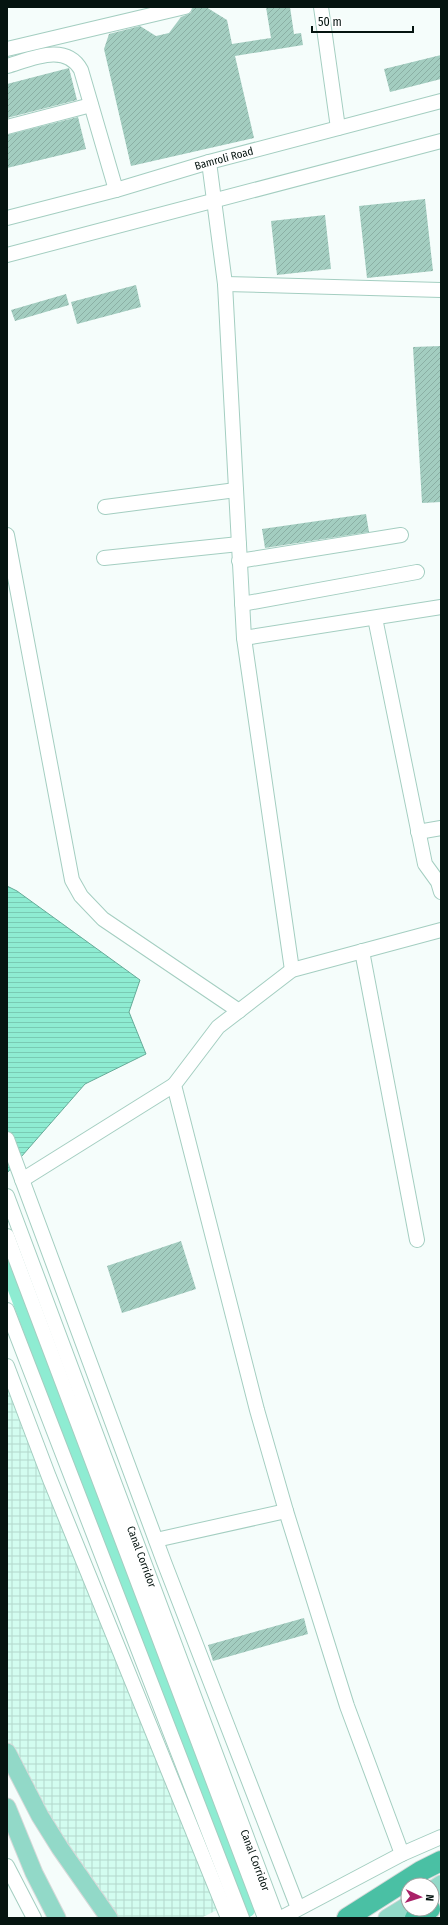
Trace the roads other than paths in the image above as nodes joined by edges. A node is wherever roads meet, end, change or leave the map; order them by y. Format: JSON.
{"nodes":[{"id":1,"x":185,"y":7,"type":"edge"},
{"id":2,"x":321,"y":7,"type":"edge"},
{"id":3,"x":7,"y":48,"type":"edge"},
{"id":4,"x":7,"y":66,"type":"edge"},
{"id":5,"x":441,"y":101,"type":"edge"},
{"id":6,"x":92,"y":105,"type":"junction"},
{"id":7,"x":7,"y":126,"type":"edge"},
{"id":8,"x":338,"y":128,"type":"junction"},
{"id":9,"x":441,"y":141,"type":"edge"},
{"id":10,"x":209,"y":162,"type":"junction"},
{"id":11,"x":116,"y":190,"type":"junction"},
{"id":12,"x":214,"y":200,"type":"junction"},
{"id":13,"x":7,"y":218,"type":"edge"},
{"id":14,"x":7,"y":255,"type":"edge"},
{"id":15,"x":225,"y":284,"type":"junction"},
{"id":16,"x":441,"y":290,"type":"edge"},
{"id":17,"x":236,"y":490,"type":"junction"},
{"id":18,"x":106,"y":507,"type":"dead end"},
{"id":19,"x":7,"y":535,"type":"edge"},
{"id":20,"x":401,"y":535,"type":"dead end"},
{"id":21,"x":238,"y":544,"type":"junction"},
{"id":22,"x":104,"y":558,"type":"dead end"},
{"id":23,"x":239,"y":561,"type":"junction"},
{"id":24,"x":417,"y":572,"type":"dead end"},
{"id":25,"x":242,"y":604,"type":"junction"},
{"id":26,"x":441,"y":607,"type":"edge"},
{"id":27,"x":375,"y":618,"type":"junction"},
{"id":28,"x":244,"y":638,"type":"junction"},
{"id":29,"x":441,"y":828,"type":"edge"},
{"id":30,"x":418,"y":832,"type":"junction"},
{"id":31,"x":436,"y":870,"type":"edge"},
{"id":32,"x":441,"y":892,"type":"edge"},
{"id":33,"x":441,"y":930,"type":"edge"},
{"id":34,"x":362,"y":951,"type":"junction"},
{"id":35,"x":292,"y":970,"type":"junction"},
{"id":36,"x":239,"y":1011,"type":"junction"},
{"id":37,"x":174,"y":1085,"type":"junction"},
{"id":38,"x":7,"y":1139,"type":"edge"},
{"id":39,"x":22,"y":1180,"type":"junction"},
{"id":40,"x":7,"y":1196,"type":"edge"},
{"id":41,"x":7,"y":1236,"type":"edge"},
{"id":42,"x":417,"y":1240,"type":"dead end"},
{"id":43,"x":7,"y":1310,"type":"edge"},
{"id":44,"x":7,"y":1366,"type":"edge"},
{"id":45,"x":286,"y":1511,"type":"junction"},
{"id":46,"x":156,"y":1540,"type":"junction"},
{"id":47,"x":7,"y":1752,"type":"edge"},
{"id":48,"x":7,"y":1807,"type":"edge"},
{"id":49,"x":441,"y":1837,"type":"edge"},
{"id":50,"x":402,"y":1854,"type":"junction"},
{"id":51,"x":441,"y":1861,"type":"edge"},
{"id":52,"x":7,"y":1866,"type":"edge"},
{"id":53,"x":298,"y":1908,"type":"junction"},
{"id":54,"x":400,"y":1910,"type":"edge"},
{"id":55,"x":34,"y":1918,"type":"edge"},
{"id":56,"x":57,"y":1918,"type":"edge"},
{"id":57,"x":109,"y":1918,"type":"edge"},
{"id":58,"x":228,"y":1918,"type":"edge"},
{"id":59,"x":242,"y":1918,"type":"edge"},
{"id":60,"x":265,"y":1918,"type":"edge"},
{"id":61,"x":277,"y":1918,"type":"edge"},
{"id":62,"x":281,"y":1918,"type":"edge"},
{"id":63,"x":347,"y":1918,"type":"edge"},
{"id":64,"x":387,"y":1918,"type":"edge"}],
"edges":[{"from":1,"to":3,"type":"street"},
{"from":2,"to":8,"type":"street"},
{"from":4,"to":6,"type":"street"},
{"from":5,"to":8,"type":"street","name":"Bamroli Road"},
{"from":6,"to":7,"type":"street"},
{"from":6,"to":11,"type":"street"},
{"from":8,"to":10,"type":"street","name":"Bamroli Road"},
{"from":9,"to":12,"type":"street"},
{"from":10,"to":11,"type":"street","name":"Bamroli Road"},
{"from":10,"to":12,"type":"street"},
{"from":11,"to":13,"type":"street","name":"Bamroli Road"},
{"from":12,"to":14,"type":"street"},
{"from":12,"to":15,"type":"street"},
{"from":15,"to":16,"type":"street"},
{"from":15,"to":17,"type":"street"},
{"from":17,"to":18,"type":"street"},
{"from":17,"to":21,"type":"street"},
{"from":19,"to":36,"type":"street"},
{"from":20,"to":23,"type":"street"},
{"from":21,"to":22,"type":"street"},
{"from":21,"to":23,"type":"street"},
{"from":23,"to":25,"type":"street"},
{"from":24,"to":25,"type":"street"},
{"from":25,"to":28,"type":"street"},
{"from":26,"to":27,"type":"street"},
{"from":27,"to":28,"type":"street"},
{"from":27,"to":30,"type":"street"},
{"from":28,"to":35,"type":"street"},
{"from":29,"to":30,"type":"street"},
{"from":30,"to":31,"type":"street"},
{"from":31,"to":32,"type":"street"},
{"from":33,"to":34,"type":"street"},
{"from":34,"to":35,"type":"street"},
{"from":34,"to":42,"type":"street"},
{"from":35,"to":36,"type":"street"},
{"from":36,"to":37,"type":"street"},
{"from":37,"to":39,"type":"street"},
{"from":37,"to":45,"type":"street"},
{"from":38,"to":39,"type":"street"},
{"from":39,"to":46,"type":"street"},
{"from":40,"to":61,"type":"street","name":"Canal Corridor"},
{"from":41,"to":60,"type":"street"},
{"from":43,"to":59,"type":"street"},
{"from":44,"to":58,"type":"street"},
{"from":45,"to":46,"type":"street"},
{"from":45,"to":50,"type":"street"},
{"from":46,"to":53,"type":"street"},
{"from":47,"to":57,"type":"main road"},
{"from":48,"to":56,"type":"main road"},
{"from":49,"to":50,"type":"street"},
{"from":50,"to":53,"type":"street"},
{"from":51,"to":63,"type":"highway"},
{"from":52,"to":55,"type":"street"},
{"from":53,"to":62,"type":"street"},
{"from":54,"to":64,"type":"main road"}]}
